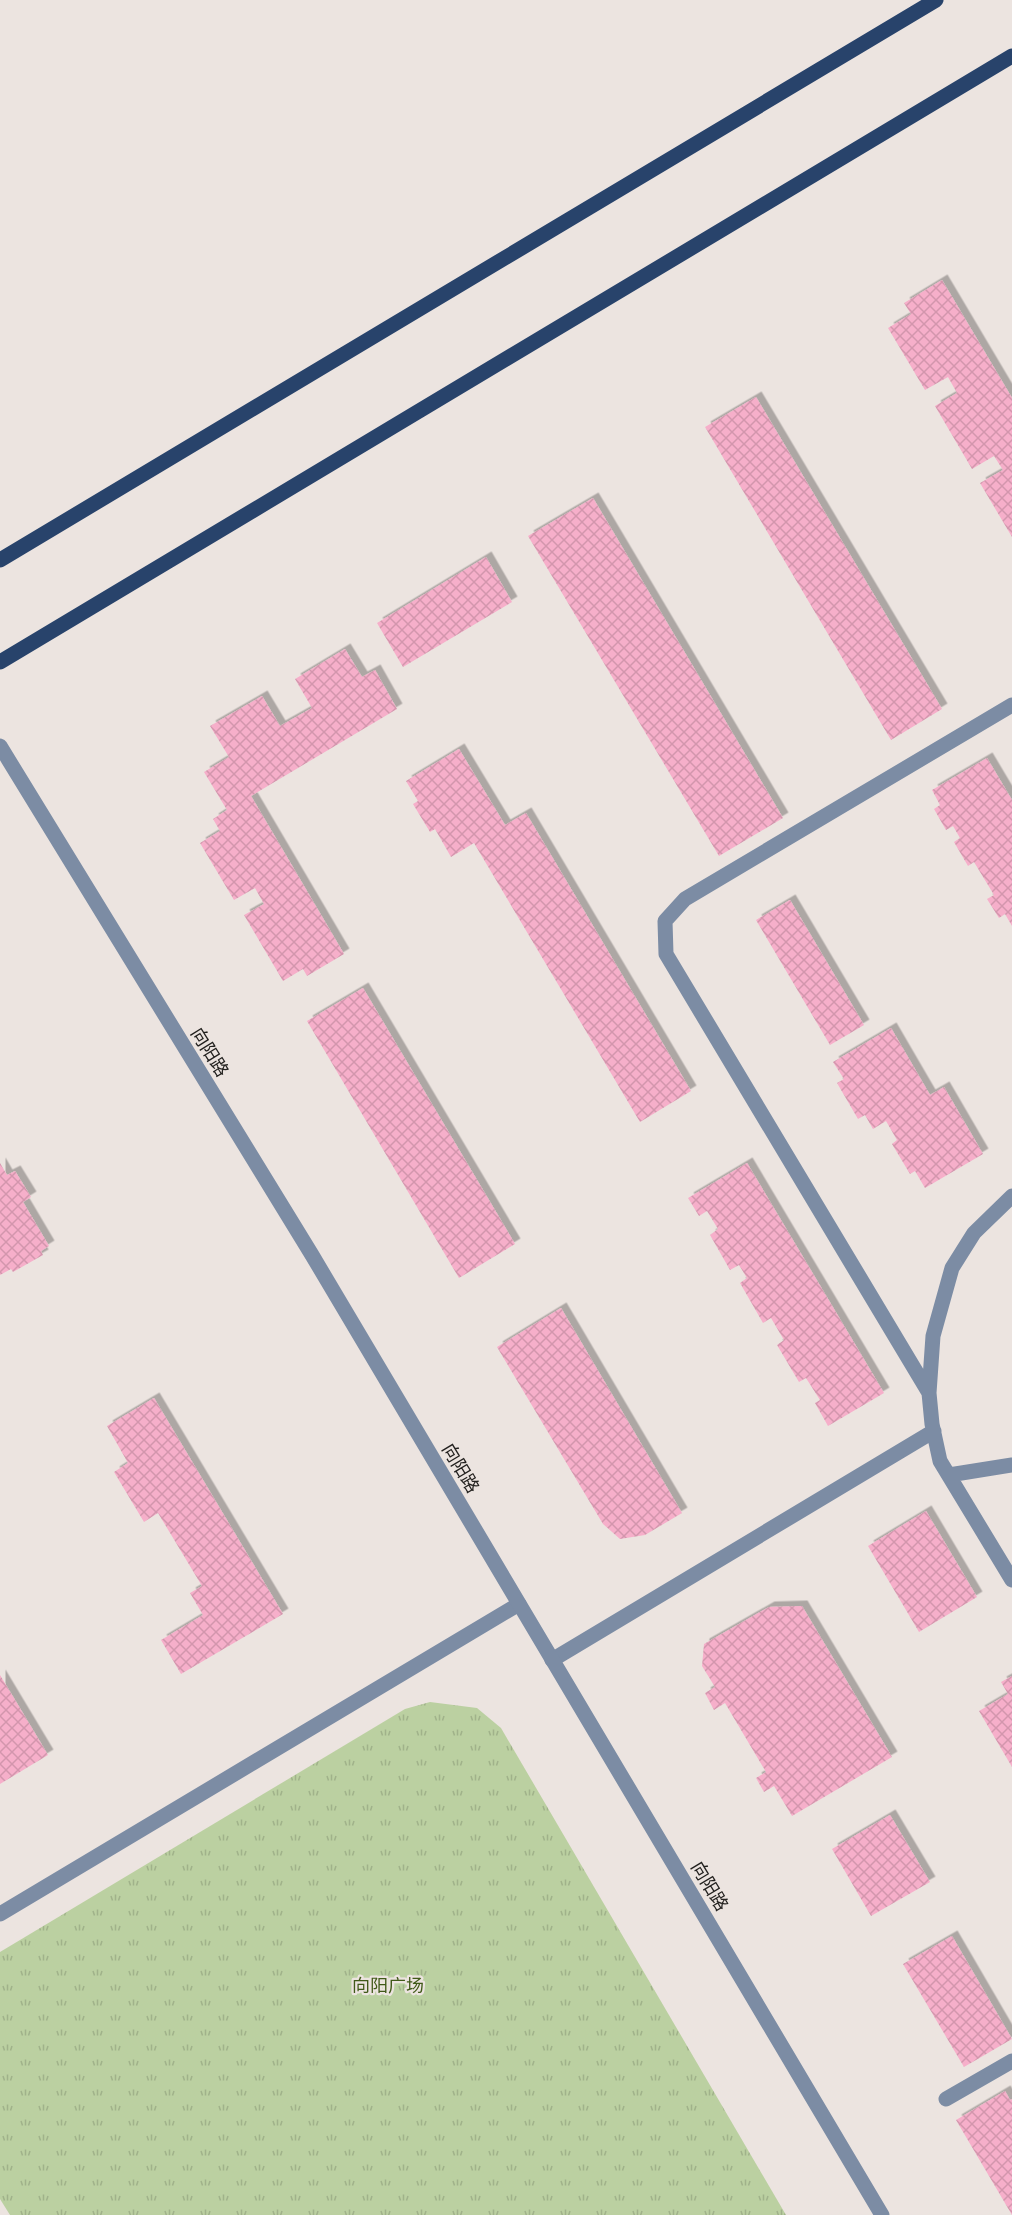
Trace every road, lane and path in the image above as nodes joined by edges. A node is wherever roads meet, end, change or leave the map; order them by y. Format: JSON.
{"nodes":[{"id":1,"x":936,"y":0,"type":"edge"},
{"id":2,"x":1012,"y":56,"type":"edge"},
{"id":3,"x":0,"y":560,"type":"edge"},
{"id":4,"x":0,"y":662,"type":"edge"},
{"id":5,"x":1012,"y":705,"type":"edge"},
{"id":6,"x":0,"y":746,"type":"edge"},
{"id":7,"x":1012,"y":1196,"type":"edge"},
{"id":8,"x":929,"y":1393,"type":"junction"},
{"id":9,"x":934,"y":1431,"type":"junction"},
{"id":10,"x":1012,"y":1465,"type":"edge"},
{"id":11,"x":949,"y":1475,"type":"junction"},
{"id":12,"x":1012,"y":1580,"type":"edge"},
{"id":13,"x":519,"y":1604,"type":"junction"},
{"id":14,"x":552,"y":1660,"type":"junction"},
{"id":15,"x":0,"y":1914,"type":"edge"},
{"id":16,"x":1012,"y":2061,"type":"edge"},
{"id":17,"x":946,"y":2099,"type":"dead end"},
{"id":18,"x":882,"y":2215,"type":"edge"}],
"edges":[{"from":1,"to":3,"type":"main road"},
{"from":2,"to":4,"type":"main road"},
{"from":5,"to":8,"type":"street"},
{"from":6,"to":13,"type":"street","name":"向阳路"},
{"from":7,"to":8,"type":"street"},
{"from":8,"to":9,"type":"street"},
{"from":9,"to":11,"type":"street"},
{"from":9,"to":14,"type":"street"},
{"from":10,"to":11,"type":"street"},
{"from":11,"to":12,"type":"street"},
{"from":13,"to":14,"type":"street","name":"向阳路"},
{"from":13,"to":15,"type":"street"},
{"from":14,"to":18,"type":"street","name":"向阳路"},
{"from":16,"to":17,"type":"street"}]}
